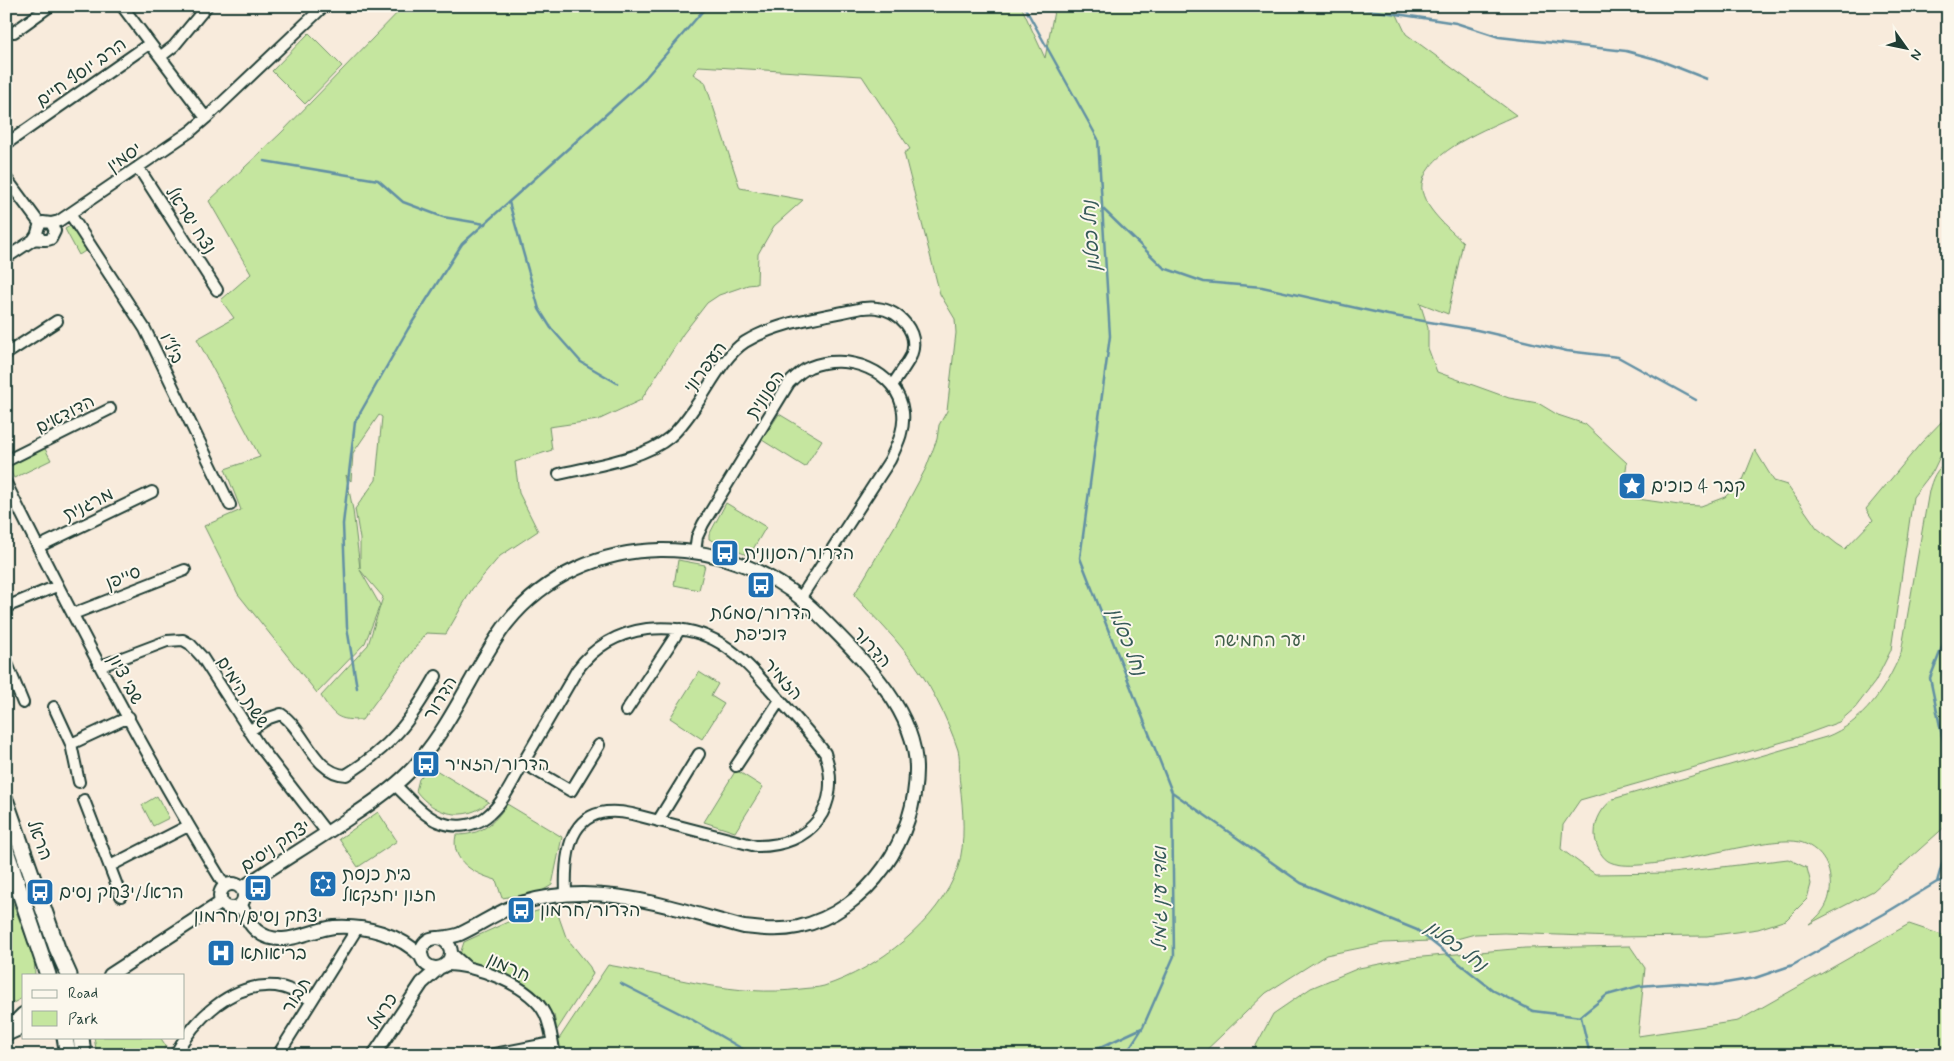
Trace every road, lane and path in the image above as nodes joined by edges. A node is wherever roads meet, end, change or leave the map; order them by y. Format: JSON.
{"nodes":[{"id":1,"x":50,"y":6,"type":"edge"},
{"id":2,"x":122,"y":6,"type":"edge"},
{"id":3,"x":207,"y":6,"type":"edge"},
{"id":4,"x":324,"y":6,"type":"edge"},
{"id":5,"x":14,"y":32,"type":"dead end"},
{"id":6,"x":149,"y":44,"type":"junction"},
{"id":7,"x":160,"y":58,"type":"junction"},
{"id":8,"x":206,"y":118,"type":"junction"},
{"id":9,"x":6,"y":144,"type":"edge"},
{"id":10,"x":138,"y":167,"type":"junction"},
{"id":11,"x":6,"y":178,"type":"edge"},
{"id":12,"x":70,"y":214,"type":"junction"},
{"id":13,"x":45,"y":230,"type":"junction"},
{"id":14,"x":6,"y":258,"type":"edge"},
{"id":15,"x":217,"y":290,"type":"dead end"},
{"id":16,"x":57,"y":321,"type":"dead end"},
{"id":17,"x":6,"y":354,"type":"edge"},
{"id":18,"x":892,"y":386,"type":"junction"},
{"id":19,"x":110,"y":409,"type":"dead end"},
{"id":20,"x":6,"y":461,"type":"edge"},
{"id":21,"x":560,"y":474,"type":"dead end"},
{"id":22,"x":6,"y":483,"type":"edge"},
{"id":23,"x":152,"y":492,"type":"dead end"},
{"id":24,"x":230,"y":505,"type":"dead end"},
{"id":25,"x":38,"y":547,"type":"junction"},
{"id":26,"x":694,"y":552,"type":"junction"},
{"id":27,"x":185,"y":570,"type":"dead end"},
{"id":28,"x":57,"y":586,"type":"junction"},
{"id":29,"x":801,"y":597,"type":"junction"},
{"id":30,"x":6,"y":608,"type":"edge"},
{"id":31,"x":73,"y":614,"type":"junction"},
{"id":32,"x":680,"y":629,"type":"junction"},
{"id":33,"x":6,"y":661,"type":"edge"},
{"id":34,"x":101,"y":666,"type":"junction"},
{"id":35,"x":436,"y":676,"type":"dead end"},
{"id":36,"x":780,"y":700,"type":"junction"},
{"id":37,"x":23,"y":703,"type":"dead end"},
{"id":38,"x":54,"y":707,"type":"dead end"},
{"id":39,"x":626,"y":711,"type":"dead end"},
{"id":40,"x":129,"y":717,"type":"junction"},
{"id":41,"x":249,"y":731,"type":"junction"},
{"id":42,"x":70,"y":744,"type":"junction"},
{"id":43,"x":599,"y":745,"type":"dead end"},
{"id":44,"x":699,"y":754,"type":"dead end"},
{"id":45,"x":523,"y":763,"type":"junction"},
{"id":46,"x":736,"y":766,"type":"dead end"},
{"id":47,"x":80,"y":782,"type":"dead end"},
{"id":48,"x":395,"y":785,"type":"junction"},
{"id":49,"x":84,"y":800,"type":"dead end"},
{"id":50,"x":6,"y":802,"type":"edge"},
{"id":51,"x":658,"y":821,"type":"junction"},
{"id":52,"x":188,"y":826,"type":"junction"},
{"id":53,"x":327,"y":833,"type":"junction"},
{"id":54,"x":6,"y":851,"type":"edge"},
{"id":55,"x":110,"y":866,"type":"junction"},
{"id":56,"x":225,"y":886,"type":"junction"},
{"id":57,"x":242,"y":888,"type":"junction"},
{"id":58,"x":566,"y":893,"type":"junction"},
{"id":59,"x":121,"y":896,"type":"dead end"},
{"id":60,"x":222,"y":902,"type":"junction"},
{"id":61,"x":241,"y":905,"type":"junction"},
{"id":62,"x":358,"y":927,"type":"junction"},
{"id":63,"x":460,"y":934,"type":"junction"},
{"id":64,"x":433,"y":939,"type":"junction"},
{"id":65,"x":403,"y":941,"type":"junction"},
{"id":66,"x":39,"y":947,"type":"junction"},
{"id":67,"x":450,"y":951,"type":"junction"},
{"id":68,"x":422,"y":959,"type":"junction"},
{"id":69,"x":442,"y":966,"type":"junction"},
{"id":70,"x":468,"y":967,"type":"junction"},
{"id":71,"x":39,"y":974,"type":"edge"},
{"id":72,"x":48,"y":974,"type":"edge"},
{"id":73,"x":69,"y":974,"type":"edge"},
{"id":74,"x":112,"y":974,"type":"edge"},
{"id":75,"x":419,"y":987,"type":"junction"},
{"id":76,"x":312,"y":1000,"type":"junction"},
{"id":77,"x":65,"y":1038,"type":"edge"},
{"id":78,"x":81,"y":1038,"type":"edge"},
{"id":79,"x":552,"y":1043,"type":"junction"},
{"id":80,"x":68,"y":1055,"type":"edge"},
{"id":81,"x":83,"y":1055,"type":"edge"},
{"id":82,"x":175,"y":1055,"type":"edge"},
{"id":83,"x":278,"y":1055,"type":"edge"},
{"id":84,"x":374,"y":1055,"type":"edge"},
{"id":85,"x":489,"y":1055,"type":"edge"},
{"id":86,"x":555,"y":1055,"type":"edge"}],
"edges":[{"from":1,"to":5,"type":"street"},
{"from":2,"to":6,"type":"street"},
{"from":3,"to":7,"type":"street"},
{"from":4,"to":8,"type":"street","name":"יסמין"},
{"from":6,"to":7,"type":"street"},
{"from":6,"to":9,"type":"street","name":"הרב יוסף חיים"},
{"from":7,"to":8,"type":"street"},
{"from":8,"to":10,"type":"street","name":"יסמין"},
{"from":10,"to":12,"type":"street","name":"יסמין"},
{"from":10,"to":15,"type":"street","name":"נצח ישראל"},
{"from":11,"to":13,"type":"street"},
{"from":12,"to":13,"type":"street","name":"יסמין"},
{"from":12,"to":24,"type":"street","name":"ביל״ו"},
{"from":13,"to":14,"type":"street","name":"יסמין"},
{"from":16,"to":17,"type":"street"},
{"from":18,"to":21,"type":"street","name":"העפרוני"},
{"from":18,"to":26,"type":"street","name":"הסנונית"},
{"from":18,"to":29,"type":"street","name":"הסנונית"},
{"from":19,"to":20,"type":"street","name":"הדודאים"},
{"from":22,"to":25,"type":"street","name":"שבי ציון"},
{"from":23,"to":25,"type":"street","name":"מרגנית"},
{"from":25,"to":28,"type":"street","name":"שבי ציון"},
{"from":26,"to":29,"type":"street","name":"הדרור"},
{"from":26,"to":48,"type":"street","name":"הדרור"},
{"from":27,"to":31,"type":"street","name":"סייפן"},
{"from":28,"to":30,"type":"street"},
{"from":28,"to":31,"type":"street","name":"שבי ציון"},
{"from":29,"to":58,"type":"street","name":"הדרור"},
{"from":31,"to":34,"type":"street","name":"שבי ציון"},
{"from":32,"to":36,"type":"street","name":"הזמיר"},
{"from":32,"to":39,"type":"street"},
{"from":32,"to":45,"type":"street","name":"הזמיר"},
{"from":33,"to":37,"type":"street"},
{"from":34,"to":40,"type":"street","name":"שבי ציון"},
{"from":34,"to":41,"type":"street","name":"ששת הימים"},
{"from":35,"to":41,"type":"street"},
{"from":36,"to":46,"type":"street"},
{"from":36,"to":51,"type":"street","name":"הזמיר"},
{"from":38,"to":42,"type":"street"},
{"from":40,"to":42,"type":"street"},
{"from":40,"to":52,"type":"street","name":"שבי ציון"},
{"from":41,"to":53,"type":"street","name":"ששת הימים"},
{"from":42,"to":47,"type":"street"},
{"from":43,"to":45,"type":"street"},
{"from":44,"to":51,"type":"street"},
{"from":45,"to":48,"type":"street","name":"הזמיר"},
{"from":48,"to":53,"type":"street","name":"הדרור"},
{"from":49,"to":55,"type":"street"},
{"from":50,"to":73,"type":"main road","name":"הראל"},
{"from":51,"to":58,"type":"street","name":"הזמיר"},
{"from":52,"to":55,"type":"street"},
{"from":52,"to":56,"type":"street","name":"שבי ציון"},
{"from":53,"to":57,"type":"street","name":"יצחק ניסים"},
{"from":54,"to":66,"type":"main road","name":"הראל"},
{"from":55,"to":59,"type":"street"},
{"from":56,"to":57,"type":"street"},
{"from":56,"to":60,"type":"street"},
{"from":57,"to":61,"type":"street"},
{"from":58,"to":63,"type":"street","name":"הדרור"},
{"from":60,"to":61,"type":"street"},
{"from":60,"to":74,"type":"street"},
{"from":61,"to":62,"type":"street"},
{"from":62,"to":65,"type":"street"},
{"from":62,"to":76,"type":"street","name":"תבור"},
{"from":63,"to":64,"type":"street","name":"הדרור"},
{"from":63,"to":67,"type":"street","name":"הדרור"},
{"from":64,"to":65,"type":"street"},
{"from":64,"to":67,"type":"street"},
{"from":64,"to":68,"type":"street"},
{"from":65,"to":68,"type":"street"},
{"from":66,"to":71,"type":"main road"},
{"from":66,"to":72,"type":"main road","name":"הראל"},
{"from":67,"to":69,"type":"street"},
{"from":67,"to":70,"type":"street","name":"חרמון"},
{"from":68,"to":69,"type":"street"},
{"from":68,"to":75,"type":"street","name":"כרמל"},
{"from":69,"to":70,"type":"street","name":"חרמון"},
{"from":69,"to":75,"type":"street","name":"כרמל"},
{"from":70,"to":79,"type":"street","name":"חרמון"},
{"from":75,"to":84,"type":"street","name":"כרמל"},
{"from":76,"to":82,"type":"street"},
{"from":76,"to":83,"type":"street","name":"תבור"},
{"from":77,"to":80,"type":"main road"},
{"from":78,"to":81,"type":"main road"},
{"from":79,"to":85,"type":"street"},
{"from":79,"to":86,"type":"street","name":"חרמון"}]}
